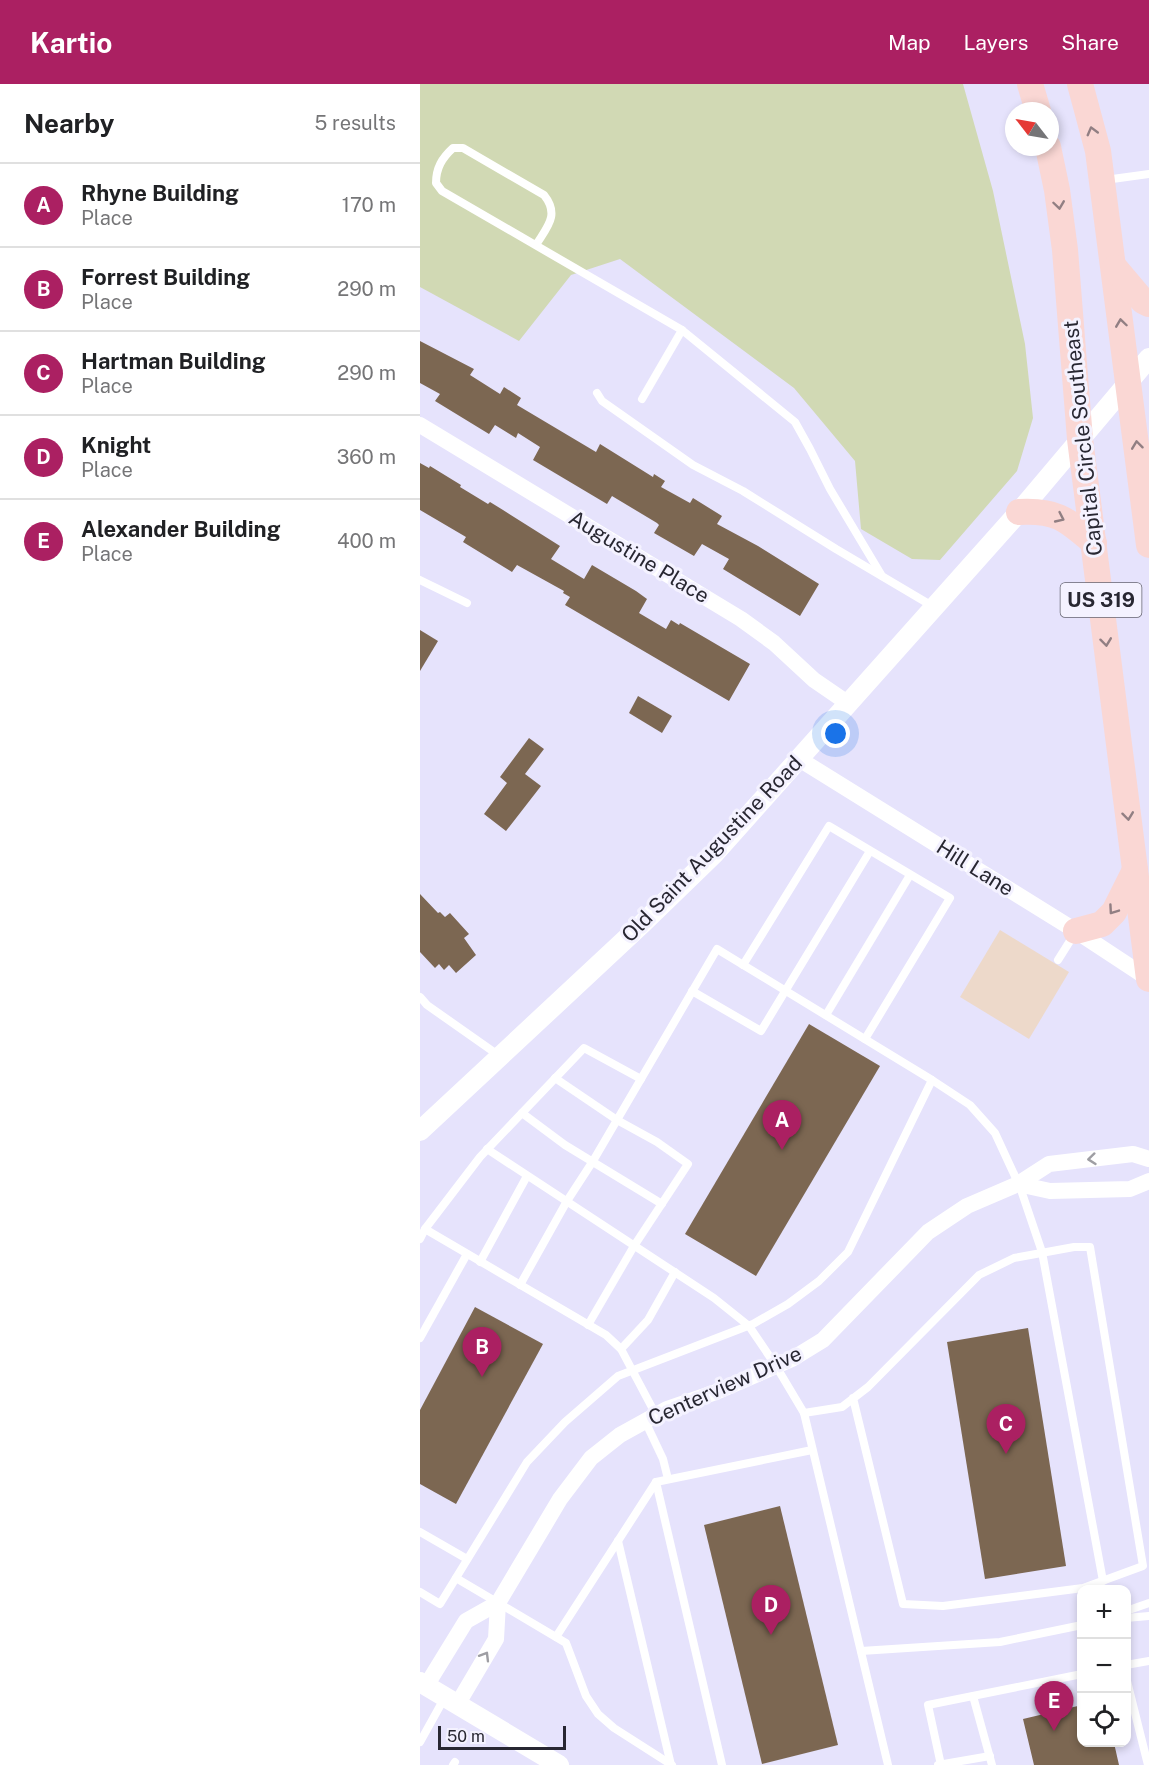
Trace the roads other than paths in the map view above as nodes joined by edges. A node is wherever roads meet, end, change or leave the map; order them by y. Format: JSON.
{"nodes":[{"id":1,"x":1030,"y":84,"type":"edge"},
{"id":2,"x":1080,"y":84,"type":"edge"},
{"id":3,"x":1035,"y":102,"type":"edge"},
{"id":4,"x":1050,"y":156,"type":"edge"},
{"id":5,"x":1149,"y":174,"type":"edge"},
{"id":6,"x":1102,"y":181,"type":"junction"},
{"id":7,"x":536,"y":245,"type":"junction"},
{"id":8,"x":1114,"y":266,"type":"junction"},
{"id":9,"x":1149,"y":304,"type":"edge"},
{"id":10,"x":682,"y":330,"type":"junction"},
{"id":11,"x":1149,"y":358,"type":"edge"},
{"id":12,"x":1129,"y":381,"type":"junction"},
{"id":13,"x":597,"y":393,"type":"dead end"},
{"id":14,"x":642,"y":399,"type":"dead end"},
{"id":15,"x":420,"y":425,"type":"edge"},
{"id":16,"x":1080,"y":439,"type":"junction"},
{"id":17,"x":1019,"y":512,"type":"junction"},
{"id":18,"x":1094,"y":543,"type":"junction"},
{"id":19,"x":1149,"y":545,"type":"edge"},
{"id":20,"x":882,"y":576,"type":"junction"},
{"id":21,"x":420,"y":580,"type":"edge"},
{"id":22,"x":467,"y":603,"type":"dead end"},
{"id":23,"x":935,"y":607,"type":"junction"},
{"id":24,"x":849,"y":704,"type":"junction"},
{"id":25,"x":799,"y":759,"type":"junction"},
{"id":26,"x":870,"y":851,"type":"junction"},
{"id":27,"x":1135,"y":870,"type":"junction"},
{"id":28,"x":910,"y":875,"type":"junction"},
{"id":29,"x":1076,"y":930,"type":"junction"},
{"id":30,"x":1058,"y":960,"type":"dead end"},
{"id":31,"x":743,"y":965,"type":"junction"},
{"id":32,"x":1149,"y":979,"type":"edge"},
{"id":33,"x":692,"y":991,"type":"junction"},
{"id":34,"x":785,"y":991,"type":"junction"},
{"id":35,"x":420,"y":997,"type":"edge"},
{"id":36,"x":826,"y":1016,"type":"junction"},
{"id":37,"x":865,"y":1039,"type":"junction"},
{"id":38,"x":501,"y":1057,"type":"junction"},
{"id":39,"x":555,"y":1078,"type":"junction"},
{"id":40,"x":641,"y":1079,"type":"junction"},
{"id":41,"x":932,"y":1080,"type":"junction"},
{"id":42,"x":522,"y":1113,"type":"junction"},
{"id":43,"x":617,"y":1120,"type":"junction"},
{"id":44,"x":420,"y":1131,"type":"edge"},
{"id":45,"x":487,"y":1149,"type":"junction"},
{"id":46,"x":1149,"y":1160,"type":"edge"},
{"id":47,"x":593,"y":1161,"type":"junction"},
{"id":48,"x":527,"y":1176,"type":"junction"},
{"id":49,"x":1149,"y":1181,"type":"edge"},
{"id":50,"x":1018,"y":1184,"type":"junction"},
{"id":51,"x":567,"y":1201,"type":"junction"},
{"id":52,"x":662,"y":1204,"type":"junction"},
{"id":53,"x":425,"y":1229,"type":"junction"},
{"id":54,"x":420,"y":1239,"type":"edge"},
{"id":55,"x":634,"y":1246,"type":"junction"},
{"id":56,"x":1042,"y":1252,"type":"junction"},
{"id":57,"x":467,"y":1254,"type":"junction"},
{"id":58,"x":480,"y":1262,"type":"junction"},
{"id":59,"x":675,"y":1272,"type":"junction"},
{"id":60,"x":520,"y":1285,"type":"junction"},
{"id":61,"x":588,"y":1325,"type":"junction"},
{"id":62,"x":749,"y":1326,"type":"junction"},
{"id":63,"x":420,"y":1338,"type":"edge"},
{"id":64,"x":621,"y":1349,"type":"junction"},
{"id":65,"x":776,"y":1366,"type":"junction"},
{"id":66,"x":633,"y":1371,"type":"junction"},
{"id":67,"x":853,"y":1398,"type":"junction"},
{"id":68,"x":804,"y":1413,"type":"junction"},
{"id":69,"x":650,"y":1418,"type":"junction"},
{"id":70,"x":812,"y":1450,"type":"junction"},
{"id":71,"x":668,"y":1479,"type":"junction"},
{"id":72,"x":656,"y":1482,"type":"junction"},
{"id":73,"x":420,"y":1532,"type":"edge"},
{"id":74,"x":618,"y":1541,"type":"junction"},
{"id":75,"x":467,"y":1559,"type":"junction"},
{"id":76,"x":456,"y":1578,"type":"junction"},
{"id":77,"x":1100,"y":1584,"type":"edge"},
{"id":78,"x":420,"y":1592,"type":"edge"},
{"id":79,"x":498,"y":1603,"type":"junction"},
{"id":80,"x":1149,"y":1604,"type":"edge"},
{"id":81,"x":1131,"y":1609,"type":"edge"},
{"id":82,"x":1149,"y":1616,"type":"edge"},
{"id":83,"x":1131,"y":1618,"type":"edge"},
{"id":84,"x":1077,"y":1626,"type":"edge"},
{"id":85,"x":556,"y":1637,"type":"junction"},
{"id":86,"x":861,"y":1651,"type":"junction"},
{"id":87,"x":1149,"y":1661,"type":"edge"},
{"id":88,"x":1131,"y":1664,"type":"edge"},
{"id":89,"x":1077,"y":1675,"type":"edge"},
{"id":90,"x":423,"y":1684,"type":"edge"},
{"id":91,"x":1130,"y":1693,"type":"edge"},
{"id":92,"x":973,"y":1695,"type":"junction"},
{"id":93,"x":451,"y":1701,"type":"junction"},
{"id":94,"x":420,"y":1742,"type":"edge"},
{"id":95,"x":991,"y":1760,"type":"edge"},
{"id":96,"x":559,"y":1765,"type":"edge"},
{"id":97,"x":671,"y":1765,"type":"edge"},
{"id":98,"x":722,"y":1765,"type":"edge"},
{"id":99,"x":888,"y":1765,"type":"edge"},
{"id":100,"x":940,"y":1765,"type":"edge"},
{"id":101,"x":1148,"y":1765,"type":"edge"}],
"edges":[{"from":1,"to":3,"type":"main road"},
{"from":6,"to":2,"type":"main road","one_way":true},
{"from":4,"to":16,"type":"main road","name":"Capital Circle Southeast","number":"US 319","one_way":true},
{"from":5,"to":6,"type":"lane"},
{"from":6,"to":8,"type":"main road"},
{"from":7,"to":7,"type":"lane"},
{"from":7,"to":10,"type":"lane"},
{"from":8,"to":9,"type":"main road"},
{"from":12,"to":8,"type":"main road","one_way":true},
{"from":10,"to":14,"type":"lane"},
{"from":10,"to":20,"type":"lane"},
{"from":11,"to":12,"type":"street","name":"Old Saint Augustine Road"},
{"from":12,"to":16,"type":"street","name":"Old Saint Augustine Road"},
{"from":19,"to":12,"type":"main road","one_way":true},
{"from":13,"to":20,"type":"lane"},
{"from":15,"to":24,"type":"street","name":"Augustine Place"},
{"from":16,"to":17,"type":"street","name":"Old Saint Augustine Road"},
{"from":16,"to":18,"type":"main road","name":"Capital Circle Southeast","number":"US 319"},
{"from":17,"to":18,"type":"main road","one_way":true},
{"from":17,"to":23,"type":"street","name":"Old Saint Augustine Road"},
{"from":18,"to":27,"type":"main road","name":"Capital Circle Southeast","number":"US 319","one_way":true},
{"from":20,"to":23,"type":"lane"},
{"from":21,"to":22,"type":"lane"},
{"from":23,"to":24,"type":"street","name":"Old Saint Augustine Road"},
{"from":24,"to":25,"type":"street","name":"Old Saint Augustine Road"},
{"from":25,"to":29,"type":"street","name":"Hill Lane"},
{"from":25,"to":38,"type":"street","name":"Old Saint Augustine Road"},
{"from":26,"to":28,"type":"lane"},
{"from":26,"to":31,"type":"lane"},
{"from":26,"to":34,"type":"lane"},
{"from":27,"to":29,"type":"main road","one_way":true},
{"from":27,"to":32,"type":"main road","name":"Capital Circle Southeast","number":"US 319"},
{"from":28,"to":36,"type":"lane"},
{"from":28,"to":37,"type":"lane"},
{"from":29,"to":30,"type":"lane"},
{"from":29,"to":32,"type":"street","name":"Hill Lane"},
{"from":31,"to":33,"type":"lane"},
{"from":31,"to":34,"type":"lane"},
{"from":33,"to":34,"type":"lane"},
{"from":33,"to":40,"type":"lane"},
{"from":34,"to":36,"type":"lane"},
{"from":35,"to":38,"type":"lane"},
{"from":36,"to":37,"type":"lane"},
{"from":37,"to":41,"type":"lane"},
{"from":38,"to":44,"type":"street","name":"Old Saint Augustine Road"},
{"from":39,"to":40,"type":"lane"},
{"from":39,"to":42,"type":"lane"},
{"from":39,"to":43,"type":"lane"},
{"from":40,"to":43,"type":"lane"},
{"from":41,"to":50,"type":"lane"},
{"from":41,"to":62,"type":"lane"},
{"from":42,"to":45,"type":"lane"},
{"from":42,"to":47,"type":"lane"},
{"from":43,"to":47,"type":"lane"},
{"from":43,"to":52,"type":"lane"},
{"from":45,"to":48,"type":"lane"},
{"from":45,"to":53,"type":"lane"},
{"from":46,"to":50,"type":"street","name":"Centerview Drive","one_way":true},
{"from":47,"to":51,"type":"lane"},
{"from":47,"to":52,"type":"lane"},
{"from":48,"to":51,"type":"lane"},
{"from":48,"to":58,"type":"lane"},
{"from":49,"to":50,"type":"street"},
{"from":50,"to":56,"type":"lane"},
{"from":50,"to":65,"type":"street","name":"Centerview Drive"},
{"from":51,"to":55,"type":"lane"},
{"from":51,"to":60,"type":"lane"},
{"from":52,"to":55,"type":"lane"},
{"from":53,"to":54,"type":"lane"},
{"from":53,"to":57,"type":"lane"},
{"from":55,"to":59,"type":"lane"},
{"from":55,"to":61,"type":"lane"},
{"from":56,"to":67,"type":"lane"},
{"from":56,"to":77,"type":"lane"},
{"from":56,"to":77,"type":"lane"},
{"from":57,"to":58,"type":"lane"},
{"from":57,"to":63,"type":"lane"},
{"from":58,"to":60,"type":"lane"},
{"from":59,"to":62,"type":"lane"},
{"from":59,"to":64,"type":"lane"},
{"from":60,"to":61,"type":"lane"},
{"from":61,"to":64,"type":"lane"},
{"from":62,"to":65,"type":"lane"},
{"from":62,"to":66,"type":"lane"},
{"from":64,"to":66,"type":"lane"},
{"from":65,"to":68,"type":"lane"},
{"from":65,"to":69,"type":"street","name":"Centerview Drive"},
{"from":66,"to":69,"type":"lane"},
{"from":66,"to":75,"type":"lane"},
{"from":67,"to":68,"type":"lane"},
{"from":67,"to":77,"type":"lane"},
{"from":68,"to":70,"type":"lane"},
{"from":69,"to":71,"type":"lane"},
{"from":69,"to":79,"type":"street","name":"Centerview Drive"},
{"from":70,"to":71,"type":"lane"},
{"from":70,"to":86,"type":"lane"},
{"from":71,"to":72,"type":"lane"},
{"from":72,"to":74,"type":"lane"},
{"from":72,"to":98,"type":"lane"},
{"from":73,"to":75,"type":"lane"},
{"from":74,"to":85,"type":"lane"},
{"from":74,"to":97,"type":"lane"},
{"from":75,"to":76,"type":"lane"},
{"from":76,"to":78,"type":"lane"},
{"from":76,"to":79,"type":"lane"},
{"from":79,"to":85,"type":"lane"},
{"from":79,"to":90,"type":"street","name":"Centerview Drive"},
{"from":93,"to":79,"type":"street","name":"Centerview Drive","one_way":true},
{"from":80,"to":81,"type":"lane"},
{"from":82,"to":83,"type":"lane"},
{"from":84,"to":86,"type":"lane"},
{"from":85,"to":97,"type":"lane"},
{"from":86,"to":99,"type":"lane"},
{"from":87,"to":88,"type":"lane"},
{"from":89,"to":92,"type":"lane"},
{"from":90,"to":93,"type":"street"},
{"from":91,"to":101,"type":"lane"},
{"from":92,"to":95,"type":"lane"},
{"from":92,"to":100,"type":"lane"},
{"from":93,"to":94,"type":"lane"},
{"from":93,"to":96,"type":"street"},
{"from":95,"to":100,"type":"lane"}]}
